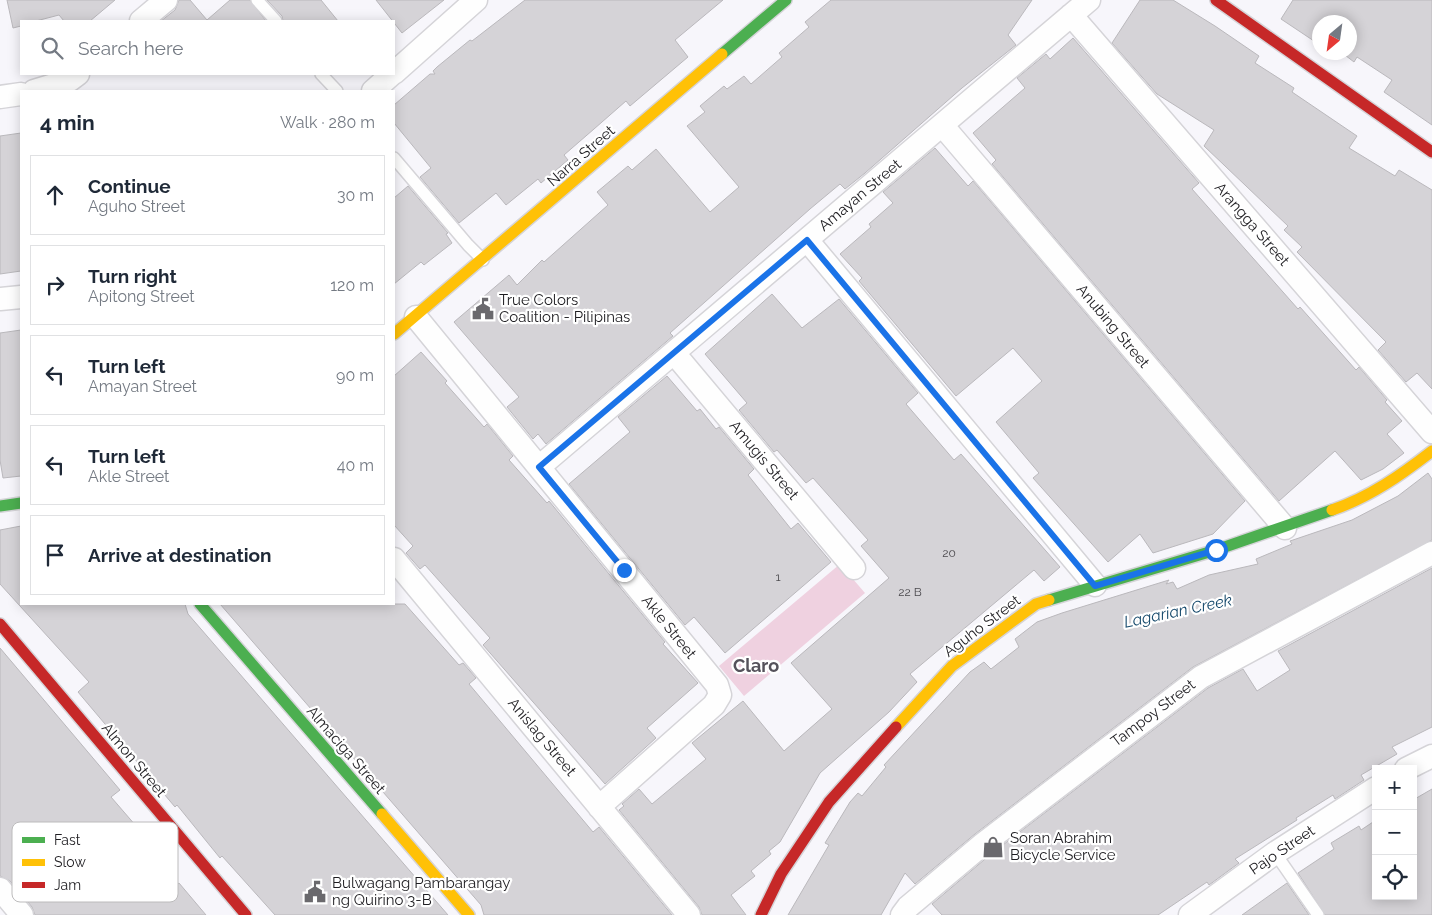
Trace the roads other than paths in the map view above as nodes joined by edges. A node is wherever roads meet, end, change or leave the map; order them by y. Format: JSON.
{"nodes":[{"id":1,"x":166,"y":0,"type":"edge"},
{"id":2,"x":257,"y":0,"type":"edge"},
{"id":3,"x":476,"y":0,"type":"edge"},
{"id":4,"x":786,"y":0,"type":"edge"},
{"id":5,"x":1089,"y":0,"type":"edge"},
{"id":6,"x":1216,"y":0,"type":"edge"},
{"id":7,"x":1072,"y":15,"type":"junction"},
{"id":8,"x":142,"y":20,"type":"edge"},
{"id":9,"x":275,"y":20,"type":"edge"},
{"id":10,"x":395,"y":71,"type":"edge"},
{"id":11,"x":77,"y":75,"type":"edge"},
{"id":12,"x":323,"y":75,"type":"edge"},
{"id":13,"x":391,"y":75,"type":"edge"},
{"id":14,"x":37,"y":90,"type":"edge"},
{"id":15,"x":336,"y":90,"type":"edge"},
{"id":16,"x":373,"y":90,"type":"edge"},
{"id":17,"x":20,"y":94,"type":"edge"},
{"id":18,"x":0,"y":97,"type":"edge"},
{"id":19,"x":942,"y":125,"type":"junction"},
{"id":20,"x":1432,"y":152,"type":"edge"},
{"id":21,"x":395,"y":159,"type":"edge"},
{"id":22,"x":807,"y":240,"type":"junction"},
{"id":23,"x":483,"y":260,"type":"junction"},
{"id":24,"x":20,"y":297,"type":"edge"},
{"id":25,"x":0,"y":299,"type":"edge"},
{"id":26,"x":416,"y":317,"type":"junction"},
{"id":27,"x":395,"y":333,"type":"edge"},
{"id":28,"x":674,"y":353,"type":"junction"},
{"id":29,"x":1432,"y":432,"type":"edge"},
{"id":30,"x":1432,"y":451,"type":"edge"},
{"id":31,"x":539,"y":467,"type":"junction"},
{"id":32,"x":20,"y":504,"type":"edge"},
{"id":33,"x":0,"y":506,"type":"edge"},
{"id":34,"x":1284,"y":528,"type":"junction"},
{"id":35,"x":1432,"y":553,"type":"edge"},
{"id":36,"x":395,"y":560,"type":"edge"},
{"id":37,"x":854,"y":568,"type":"dead end"},
{"id":38,"x":1095,"y":586,"type":"junction"},
{"id":39,"x":201,"y":605,"type":"edge"},
{"id":40,"x":0,"y":624,"type":"edge"},
{"id":41,"x":1432,"y":756,"type":"edge"},
{"id":42,"x":1414,"y":765,"type":"edge"},
{"id":43,"x":1372,"y":791,"type":"edge"},
{"id":44,"x":599,"y":807,"type":"junction"},
{"id":45,"x":167,"y":822,"type":"edge"},
{"id":46,"x":178,"y":835,"type":"edge"},
{"id":47,"x":1275,"y":852,"type":"junction"},
{"id":48,"x":0,"y":889,"type":"edge"},
{"id":49,"x":22,"y":915,"type":"edge"},
{"id":50,"x":246,"y":915,"type":"edge"},
{"id":51,"x":469,"y":915,"type":"edge"},
{"id":52,"x":689,"y":915,"type":"edge"},
{"id":53,"x":761,"y":915,"type":"edge"},
{"id":54,"x":902,"y":915,"type":"edge"},
{"id":55,"x":1190,"y":915,"type":"edge"},
{"id":56,"x":1318,"y":915,"type":"edge"}],
"edges":[{"from":1,"to":8,"type":"street"},
{"from":2,"to":9,"type":"lane"},
{"from":3,"to":10,"type":"street"},
{"from":4,"to":23,"type":"street","name":"Narra Street"},
{"from":5,"to":7,"type":"street","name":"Amayan Street"},
{"from":6,"to":20,"type":"street"},
{"from":7,"to":19,"type":"street","name":"Amayan Street"},
{"from":7,"to":29,"type":"street","name":"Arangga Street"},
{"from":11,"to":14,"type":"street"},
{"from":12,"to":15,"type":"lane"},
{"from":13,"to":16,"type":"street"},
{"from":17,"to":18,"type":"street"},
{"from":19,"to":22,"type":"street","name":"Amayan Street"},
{"from":19,"to":34,"type":"street","name":"Anubing Street"},
{"from":21,"to":23,"type":"lane"},
{"from":22,"to":28,"type":"street","name":"Amayan Street"},
{"from":22,"to":38,"type":"street"},
{"from":23,"to":26,"type":"street","name":"Narra Street"},
{"from":24,"to":25,"type":"street"},
{"from":26,"to":27,"type":"street","name":"Narra Street"},
{"from":26,"to":31,"type":"street","name":"Akle Street"},
{"from":28,"to":31,"type":"street","name":"Amayan Street"},
{"from":28,"to":37,"type":"street","name":"Amugis Street"},
{"from":30,"to":34,"type":"street","name":"Aguho Street"},
{"from":31,"to":44,"type":"street","name":"Akle Street"},
{"from":32,"to":33,"type":"street"},
{"from":34,"to":38,"type":"street","name":"Aguho Street"},
{"from":35,"to":54,"type":"street","name":"Tampoy Street"},
{"from":36,"to":44,"type":"street","name":"Anislag Street"},
{"from":38,"to":53,"type":"street","name":"Aguho Street"},
{"from":39,"to":51,"type":"street","name":"Almaciga Street"},
{"from":40,"to":45,"type":"street","name":"Almon Street"},
{"from":41,"to":42,"type":"street"},
{"from":43,"to":47,"type":"street","name":"Pajo Street"},
{"from":44,"to":52,"type":"street","name":"Anislag Street"},
{"from":46,"to":50,"type":"street","name":"Almon Street"},
{"from":47,"to":55,"type":"street","name":"Pajo Street"},
{"from":47,"to":56,"type":"lane"},
{"from":48,"to":49,"type":"street"}]}
